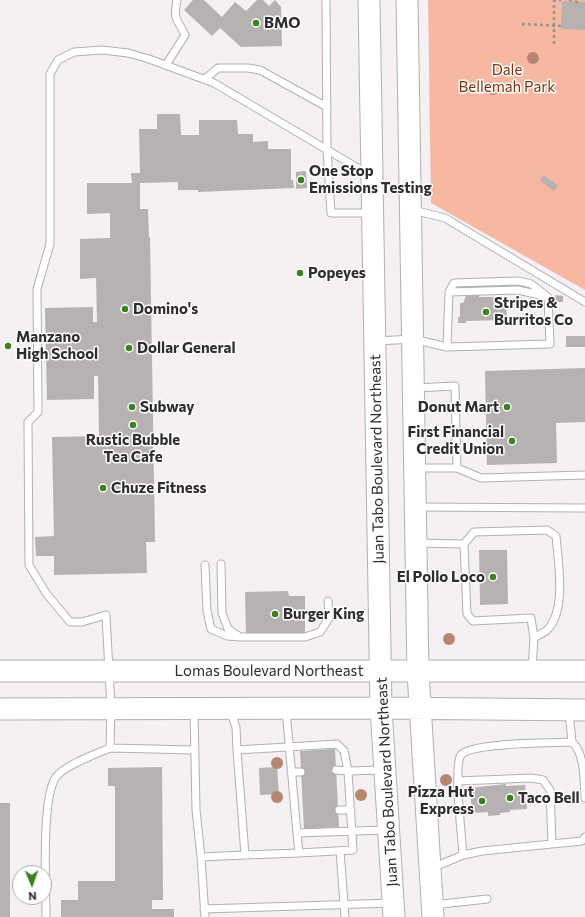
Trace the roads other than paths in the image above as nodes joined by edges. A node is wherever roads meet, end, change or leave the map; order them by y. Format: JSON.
{"nodes":[{"id":1,"x":177,"y":0,"type":"edge"},
{"id":2,"x":326,"y":0,"type":"edge"},
{"id":3,"x":369,"y":0,"type":"edge"},
{"id":4,"x":407,"y":0,"type":"edge"},
{"id":5,"x":166,"y":65,"type":"junction"},
{"id":6,"x":204,"y":79,"type":"junction"},
{"id":7,"x":327,"y":107,"type":"junction"},
{"id":8,"x":327,"y":150,"type":"junction"},
{"id":9,"x":372,"y":176,"type":"junction"},
{"id":10,"x":411,"y":209,"type":"junction"},
{"id":11,"x":373,"y":213,"type":"junction"},
{"id":12,"x":585,"y":302,"type":"edge"},
{"id":13,"x":413,"y":339,"type":"junction"},
{"id":14,"x":375,"y":341,"type":"junction"},
{"id":15,"x":447,"y":347,"type":"junction"},
{"id":16,"x":414,"y":388,"type":"junction"},
{"id":17,"x":415,"y":468,"type":"junction"},
{"id":18,"x":457,"y":468,"type":"junction"},
{"id":19,"x":585,"y":475,"type":"edge"},
{"id":20,"x":416,"y":506,"type":"junction"},
{"id":21,"x":585,"y":508,"type":"edge"},
{"id":22,"x":416,"y":543,"type":"junction"},
{"id":23,"x":464,"y":544,"type":"junction"},
{"id":24,"x":221,"y":564,"type":"dead end"},
{"id":25,"x":205,"y":565,"type":"dead end"},
{"id":26,"x":328,"y":601,"type":"dead end"},
{"id":27,"x":240,"y":637,"type":"junction"},
{"id":28,"x":534,"y":638,"type":"junction"},
{"id":29,"x":0,"y":671,"type":"edge"},
{"id":30,"x":381,"y":671,"type":"junction"},
{"id":31,"x":532,"y":671,"type":"junction"},
{"id":32,"x":585,"y":671,"type":"edge"},
{"id":33,"x":109,"y":672,"type":"junction"},
{"id":34,"x":418,"y":672,"type":"junction"},
{"id":35,"x":111,"y":708,"type":"junction"},
{"id":36,"x":194,"y":708,"type":"junction"},
{"id":37,"x":229,"y":708,"type":"junction"},
{"id":38,"x":286,"y":708,"type":"junction"},
{"id":39,"x":381,"y":708,"type":"junction"},
{"id":40,"x":0,"y":709,"type":"edge"},
{"id":41,"x":421,"y":709,"type":"junction"},
{"id":42,"x":577,"y":710,"type":"edge"},
{"id":43,"x":572,"y":742,"type":"junction"},
{"id":44,"x":289,"y":745,"type":"junction"},
{"id":45,"x":110,"y":748,"type":"junction"},
{"id":46,"x":194,"y":750,"type":"junction"},
{"id":47,"x":237,"y":750,"type":"junction"},
{"id":48,"x":336,"y":770,"type":"dead end"},
{"id":49,"x":384,"y":770,"type":"junction"},
{"id":50,"x":348,"y":771,"type":"junction"},
{"id":51,"x":291,"y":772,"type":"junction"},
{"id":52,"x":301,"y":772,"type":"dead end"},
{"id":53,"x":458,"y":781,"type":"junction"},
{"id":54,"x":585,"y":798,"type":"edge"},
{"id":55,"x":338,"y":810,"type":"dead end"},
{"id":56,"x":351,"y":810,"type":"junction"},
{"id":57,"x":303,"y":811,"type":"dead end"},
{"id":58,"x":295,"y":812,"type":"junction"},
{"id":59,"x":389,"y":830,"type":"junction"},
{"id":60,"x":352,"y":832,"type":"junction"},
{"id":61,"x":297,"y":833,"type":"junction"},
{"id":62,"x":585,"y":837,"type":"edge"},
{"id":63,"x":552,"y":844,"type":"junction"},
{"id":64,"x":340,"y":851,"type":"junction"},
{"id":65,"x":299,"y":853,"type":"junction"},
{"id":66,"x":463,"y":854,"type":"junction"},
{"id":67,"x":244,"y":855,"type":"junction"},
{"id":68,"x":201,"y":857,"type":"junction"},
{"id":69,"x":430,"y":868,"type":"junction"},
{"id":70,"x":487,"y":899,"type":"dead end"},
{"id":71,"x":345,"y":905,"type":"junction"},
{"id":72,"x":204,"y":909,"type":"junction"},
{"id":73,"x":393,"y":910,"type":"edge"},
{"id":74,"x":432,"y":911,"type":"edge"},
{"id":75,"x":46,"y":917,"type":"edge"},
{"id":76,"x":205,"y":917,"type":"edge"},
{"id":77,"x":345,"y":917,"type":"edge"}],
"edges":[{"from":1,"to":5,"type":"lane"},
{"from":2,"to":7,"type":"lane"},
{"from":3,"to":9,"type":"main road","name":"Juan Tabo Boulevard Northeast"},
{"from":4,"to":10,"type":"main road"},
{"from":5,"to":6,"type":"lane"},
{"from":5,"to":33,"type":"lane"},
{"from":6,"to":7,"type":"lane"},
{"from":6,"to":8,"type":"lane"},
{"from":7,"to":8,"type":"lane"},
{"from":8,"to":9,"type":"lane"},
{"from":8,"to":11,"type":"lane"},
{"from":9,"to":11,"type":"main road","name":"Juan Tabo Boulevard Northeast"},
{"from":10,"to":12,"type":"lane"},
{"from":10,"to":13,"type":"main road"},
{"from":11,"to":14,"type":"main road","name":"Juan Tabo Boulevard Northeast"},
{"from":13,"to":14,"type":"lane"},
{"from":13,"to":15,"type":"lane"},
{"from":13,"to":16,"type":"main road"},
{"from":14,"to":30,"type":"main road","name":"Juan Tabo Boulevard Northeast"},
{"from":15,"to":15,"type":"lane"},
{"from":16,"to":17,"type":"main road"},
{"from":16,"to":18,"type":"lane"},
{"from":17,"to":18,"type":"lane"},
{"from":17,"to":20,"type":"main road"},
{"from":18,"to":19,"type":"lane"},
{"from":20,"to":21,"type":"lane"},
{"from":20,"to":22,"type":"main road"},
{"from":22,"to":23,"type":"lane"},
{"from":22,"to":34,"type":"main road"},
{"from":23,"to":28,"type":"lane"},
{"from":23,"to":28,"type":"lane"},
{"from":24,"to":27,"type":"lane"},
{"from":25,"to":27,"type":"lane"},
{"from":26,"to":27,"type":"lane"},
{"from":28,"to":31,"type":"lane"},
{"from":29,"to":33,"type":"main road","name":"Lomas Boulevard Northeast"},
{"from":30,"to":33,"type":"main road","name":"Lomas Boulevard Northeast"},
{"from":30,"to":34,"type":"main road","name":"Lomas Boulevard Northeast"},
{"from":30,"to":39,"type":"main road","name":"Juan Tabo Boulevard Northeast"},
{"from":31,"to":32,"type":"main road","name":"Lomas Boulevard Northeast"},
{"from":31,"to":34,"type":"main road","name":"Lomas Boulevard Northeast"},
{"from":33,"to":35,"type":"lane"},
{"from":34,"to":41,"type":"main road"},
{"from":35,"to":36,"type":"main road"},
{"from":35,"to":40,"type":"main road"},
{"from":35,"to":45,"type":"lane"},
{"from":36,"to":37,"type":"main road"},
{"from":36,"to":46,"type":"lane"},
{"from":37,"to":38,"type":"main road"},
{"from":37,"to":47,"type":"lane"},
{"from":38,"to":39,"type":"main road"},
{"from":38,"to":44,"type":"lane"},
{"from":39,"to":41,"type":"main road"},
{"from":39,"to":49,"type":"main road","name":"Juan Tabo Boulevard Northeast"},
{"from":41,"to":42,"type":"main road"},
{"from":41,"to":69,"type":"main road"},
{"from":42,"to":43,"type":"lane"},
{"from":43,"to":53,"type":"lane"},
{"from":43,"to":54,"type":"lane"},
{"from":44,"to":47,"type":"lane"},
{"from":44,"to":50,"type":"lane"},
{"from":44,"to":51,"type":"lane"},
{"from":45,"to":46,"type":"lane"},
{"from":45,"to":75,"type":"lane"},
{"from":46,"to":68,"type":"lane"},
{"from":47,"to":67,"type":"lane"},
{"from":48,"to":50,"type":"lane"},
{"from":49,"to":50,"type":"lane"},
{"from":49,"to":59,"type":"main road","name":"Juan Tabo Boulevard Northeast"},
{"from":50,"to":56,"type":"lane"},
{"from":51,"to":52,"type":"lane"},
{"from":51,"to":58,"type":"lane"},
{"from":53,"to":63,"type":"lane"},
{"from":53,"to":66,"type":"lane"},
{"from":55,"to":56,"type":"lane"},
{"from":56,"to":60,"type":"lane"},
{"from":57,"to":58,"type":"lane"},
{"from":58,"to":61,"type":"lane"},
{"from":59,"to":60,"type":"lane"},
{"from":59,"to":73,"type":"main road","name":"Juan Tabo Boulevard Northeast"},
{"from":60,"to":61,"type":"lane"},
{"from":60,"to":64,"type":"lane"},
{"from":61,"to":65,"type":"lane"},
{"from":62,"to":63,"type":"lane"},
{"from":63,"to":66,"type":"lane"},
{"from":64,"to":65,"type":"lane"},
{"from":64,"to":71,"type":"lane"},
{"from":65,"to":67,"type":"lane"},
{"from":66,"to":69,"type":"lane"},
{"from":67,"to":68,"type":"lane"},
{"from":68,"to":72,"type":"lane"},
{"from":69,"to":74,"type":"main road"},
{"from":70,"to":74,"type":"lane"},
{"from":71,"to":72,"type":"lane"},
{"from":71,"to":73,"type":"lane"},
{"from":71,"to":77,"type":"lane"},
{"from":72,"to":76,"type":"lane"}]}
